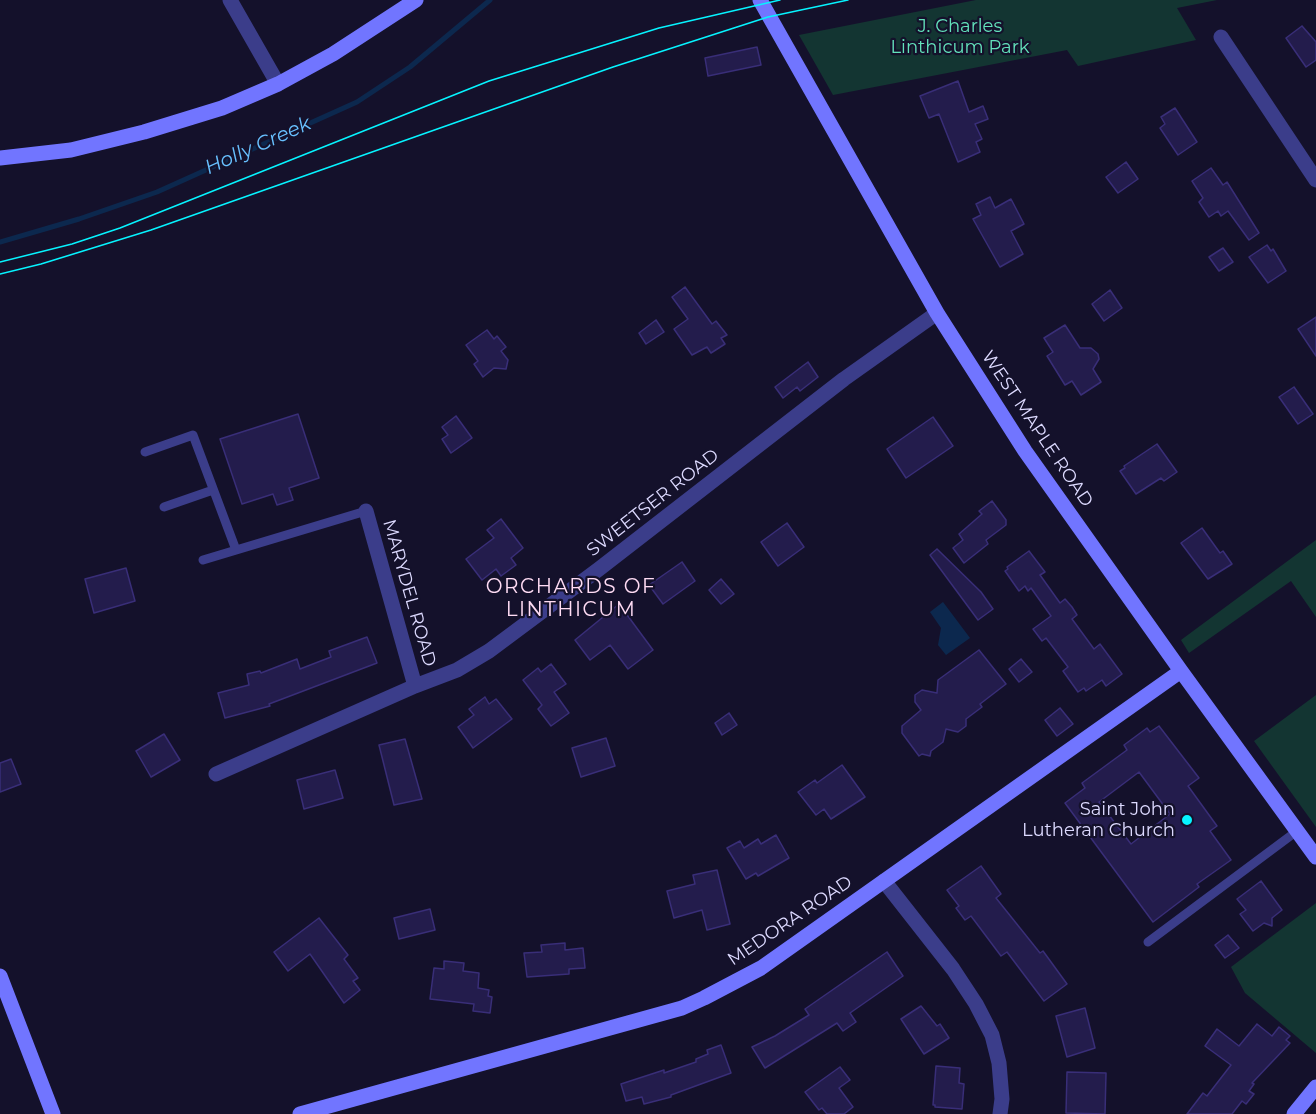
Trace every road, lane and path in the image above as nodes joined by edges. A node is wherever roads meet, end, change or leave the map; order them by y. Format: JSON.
{"nodes":[{"id":1,"x":230,"y":0,"type":"edge"},
{"id":2,"x":416,"y":0,"type":"edge"},
{"id":3,"x":760,"y":0,"type":"edge"},
{"id":4,"x":1221,"y":37,"type":"dead end"},
{"id":5,"x":278,"y":84,"type":"junction"},
{"id":6,"x":0,"y":158,"type":"edge"},
{"id":7,"x":1316,"y":180,"type":"edge"},
{"id":8,"x":936,"y":313,"type":"junction"},
{"id":9,"x":145,"y":452,"type":"dead end"},
{"id":10,"x":213,"y":489,"type":"junction"},
{"id":11,"x":164,"y":507,"type":"dead end"},
{"id":12,"x":366,"y":511,"type":"joint"},
{"id":13,"x":236,"y":550,"type":"junction"},
{"id":14,"x":203,"y":560,"type":"dead end"},
{"id":15,"x":1180,"y":670,"type":"junction"},
{"id":16,"x":416,"y":686,"type":"junction"},
{"id":17,"x":216,"y":774,"type":"dead end"},
{"id":18,"x":1297,"y":831,"type":"junction"},
{"id":19,"x":1316,"y":856,"type":"edge"},
{"id":20,"x":884,"y":881,"type":"junction"},
{"id":21,"x":1148,"y":942,"type":"dead end"},
{"id":22,"x":0,"y":976,"type":"edge"},
{"id":23,"x":1316,"y":1087,"type":"edge"},
{"id":24,"x":53,"y":1114,"type":"edge"},
{"id":25,"x":300,"y":1114,"type":"edge"},
{"id":26,"x":1000,"y":1114,"type":"edge"},
{"id":27,"x":1294,"y":1114,"type":"edge"}],
"edges":[{"from":1,"to":5,"type":"street"},
{"from":2,"to":5,"type":"street"},
{"from":3,"to":8,"type":"street","name":"WEST MAPLE ROAD"},
{"from":4,"to":7,"type":"street"},
{"from":5,"to":6,"type":"street"},
{"from":8,"to":15,"type":"street","name":"WEST MAPLE ROAD"},
{"from":8,"to":16,"type":"street","name":"SWEETSER ROAD"},
{"from":9,"to":10,"type":"lane"},
{"from":10,"to":11,"type":"lane"},
{"from":10,"to":13,"type":"lane"},
{"from":12,"to":13,"type":"lane"},
{"from":12,"to":16,"type":"street","name":"MARYDEL ROAD"},
{"from":13,"to":14,"type":"lane"},
{"from":15,"to":18,"type":"street","name":"WEST MAPLE ROAD"},
{"from":15,"to":20,"type":"street","name":"MEDORA ROAD"},
{"from":16,"to":17,"type":"street","name":"SWEETSER ROAD"},
{"from":18,"to":19,"type":"street","name":"WEST MAPLE ROAD"},
{"from":18,"to":21,"type":"lane"},
{"from":20,"to":25,"type":"street","name":"MEDORA ROAD"},
{"from":20,"to":26,"type":"street"},
{"from":22,"to":24,"type":"street"},
{"from":23,"to":27,"type":"street"}]}
